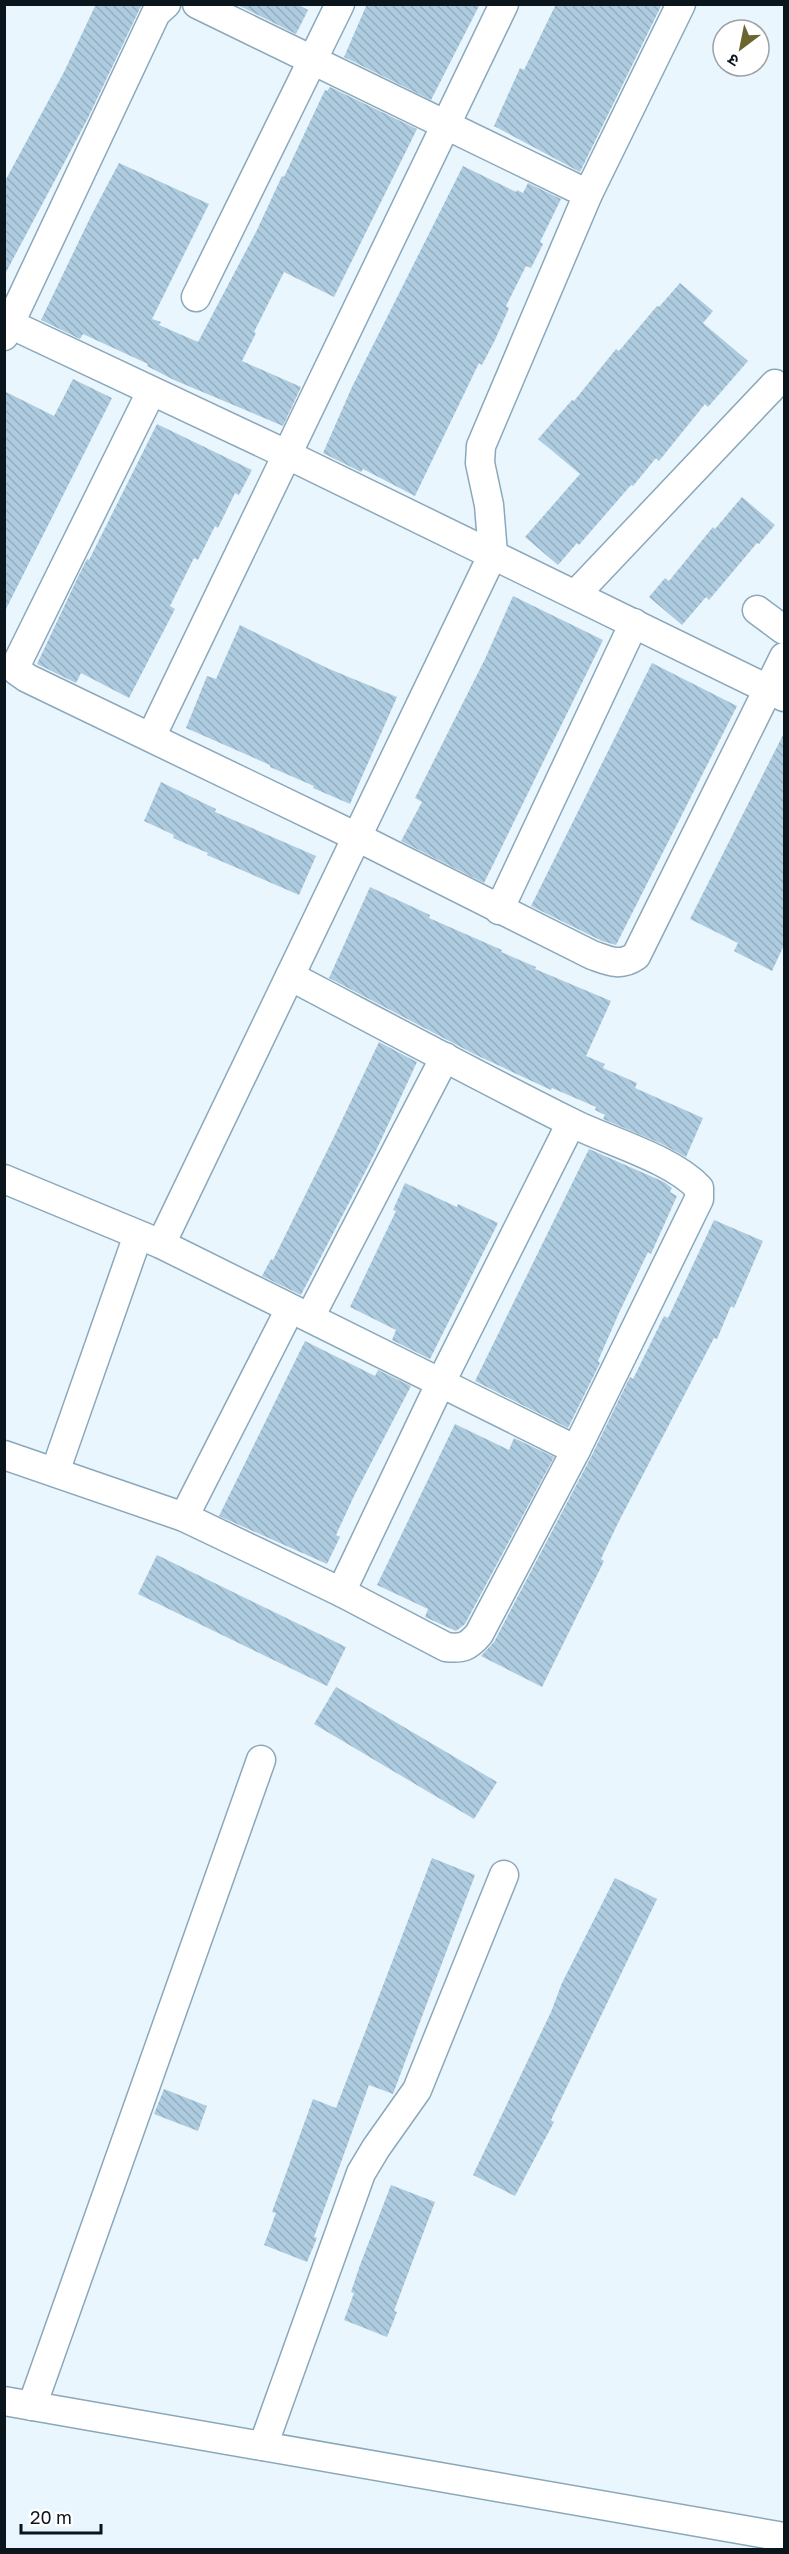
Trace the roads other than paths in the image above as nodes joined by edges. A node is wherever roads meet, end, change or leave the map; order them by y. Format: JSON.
{"nodes":[{"id":1,"x":166,"y":4,"type":"edge"},
{"id":2,"x":197,"y":4,"type":"edge"},
{"id":3,"x":340,"y":4,"type":"edge"},
{"id":4,"x":504,"y":4,"type":"edge"},
{"id":5,"x":681,"y":4,"type":"edge"},
{"id":6,"x":312,"y":60,"type":"junction"},
{"id":7,"x":447,"y":125,"type":"junction"},
{"id":8,"x":588,"y":194,"type":"junction"},
{"id":9,"x":196,"y":297,"type":"dead end"},
{"id":10,"x":8,"y":330,"type":"edge"},
{"id":11,"x":775,"y":384,"type":"dead end"},
{"id":12,"x":151,"y":392,"type":"junction"},
{"id":13,"x":286,"y":454,"type":"junction"},
{"id":14,"x":493,"y":554,"type":"junction"},
{"id":15,"x":576,"y":594,"type":"junction"},
{"id":16,"x":757,"y":610,"type":"dead end"},
{"id":17,"x":634,"y":623,"type":"junction"},
{"id":18,"x":784,"y":630,"type":"edge"},
{"id":19,"x":784,"y":657,"type":"edge"},
{"id":20,"x":776,"y":693,"type":"edge"},
{"id":21,"x":151,"y":737,"type":"junction"},
{"id":22,"x":357,"y":837,"type":"junction"},
{"id":23,"x":499,"y":910,"type":"junction"},
{"id":24,"x":290,"y":976,"type":"junction"},
{"id":25,"x":445,"y":1057,"type":"junction"},
{"id":26,"x":571,"y":1123,"type":"junction"},
{"id":27,"x":4,"y":1179,"type":"edge"},
{"id":28,"x":149,"y":1240,"type":"junction"},
{"id":29,"x":300,"y":1313,"type":"junction"},
{"id":30,"x":440,"y":1384,"type":"junction"},
{"id":31,"x":576,"y":1450,"type":"junction"},
{"id":32,"x":4,"y":1455,"type":"edge"},
{"id":33,"x":55,"y":1472,"type":"junction"},
{"id":34,"x":184,"y":1517,"type":"junction"},
{"id":35,"x":341,"y":1592,"type":"junction"},
{"id":36,"x":261,"y":1760,"type":"dead end"},
{"id":37,"x":504,"y":1875,"type":"dead end"},
{"id":38,"x":4,"y":2401,"type":"edge"},
{"id":39,"x":32,"y":2406,"type":"junction"},
{"id":40,"x":263,"y":2446,"type":"junction"},
{"id":41,"x":784,"y":2537,"type":"edge"}],
"edges":[{"from":1,"to":10,"type":"street"},
{"from":2,"to":6,"type":"street"},
{"from":3,"to":6,"type":"street"},
{"from":4,"to":7,"type":"street"},
{"from":5,"to":8,"type":"street"},
{"from":6,"to":7,"type":"street"},
{"from":6,"to":9,"type":"street"},
{"from":7,"to":8,"type":"street"},
{"from":7,"to":13,"type":"street"},
{"from":8,"to":14,"type":"street"},
{"from":10,"to":12,"type":"street"},
{"from":11,"to":15,"type":"street"},
{"from":12,"to":13,"type":"street"},
{"from":12,"to":21,"type":"street"},
{"from":13,"to":14,"type":"street"},
{"from":13,"to":21,"type":"street"},
{"from":14,"to":15,"type":"street"},
{"from":14,"to":22,"type":"street"},
{"from":15,"to":17,"type":"street"},
{"from":16,"to":18,"type":"street"},
{"from":17,"to":20,"type":"street"},
{"from":17,"to":23,"type":"street"},
{"from":19,"to":20,"type":"street"},
{"from":20,"to":23,"type":"street"},
{"from":21,"to":22,"type":"street"},
{"from":22,"to":23,"type":"street"},
{"from":22,"to":24,"type":"street"},
{"from":24,"to":25,"type":"street"},
{"from":24,"to":28,"type":"street"},
{"from":25,"to":26,"type":"street"},
{"from":25,"to":29,"type":"street"},
{"from":26,"to":30,"type":"street"},
{"from":26,"to":31,"type":"street"},
{"from":27,"to":28,"type":"street"},
{"from":28,"to":29,"type":"street"},
{"from":28,"to":33,"type":"street"},
{"from":29,"to":30,"type":"street"},
{"from":29,"to":34,"type":"street"},
{"from":30,"to":31,"type":"street"},
{"from":30,"to":35,"type":"street"},
{"from":31,"to":35,"type":"street"},
{"from":32,"to":33,"type":"street"},
{"from":33,"to":34,"type":"street"},
{"from":34,"to":35,"type":"street"},
{"from":36,"to":39,"type":"street"},
{"from":37,"to":40,"type":"street"},
{"from":38,"to":39,"type":"street"},
{"from":39,"to":40,"type":"street"},
{"from":40,"to":41,"type":"street"}]}
